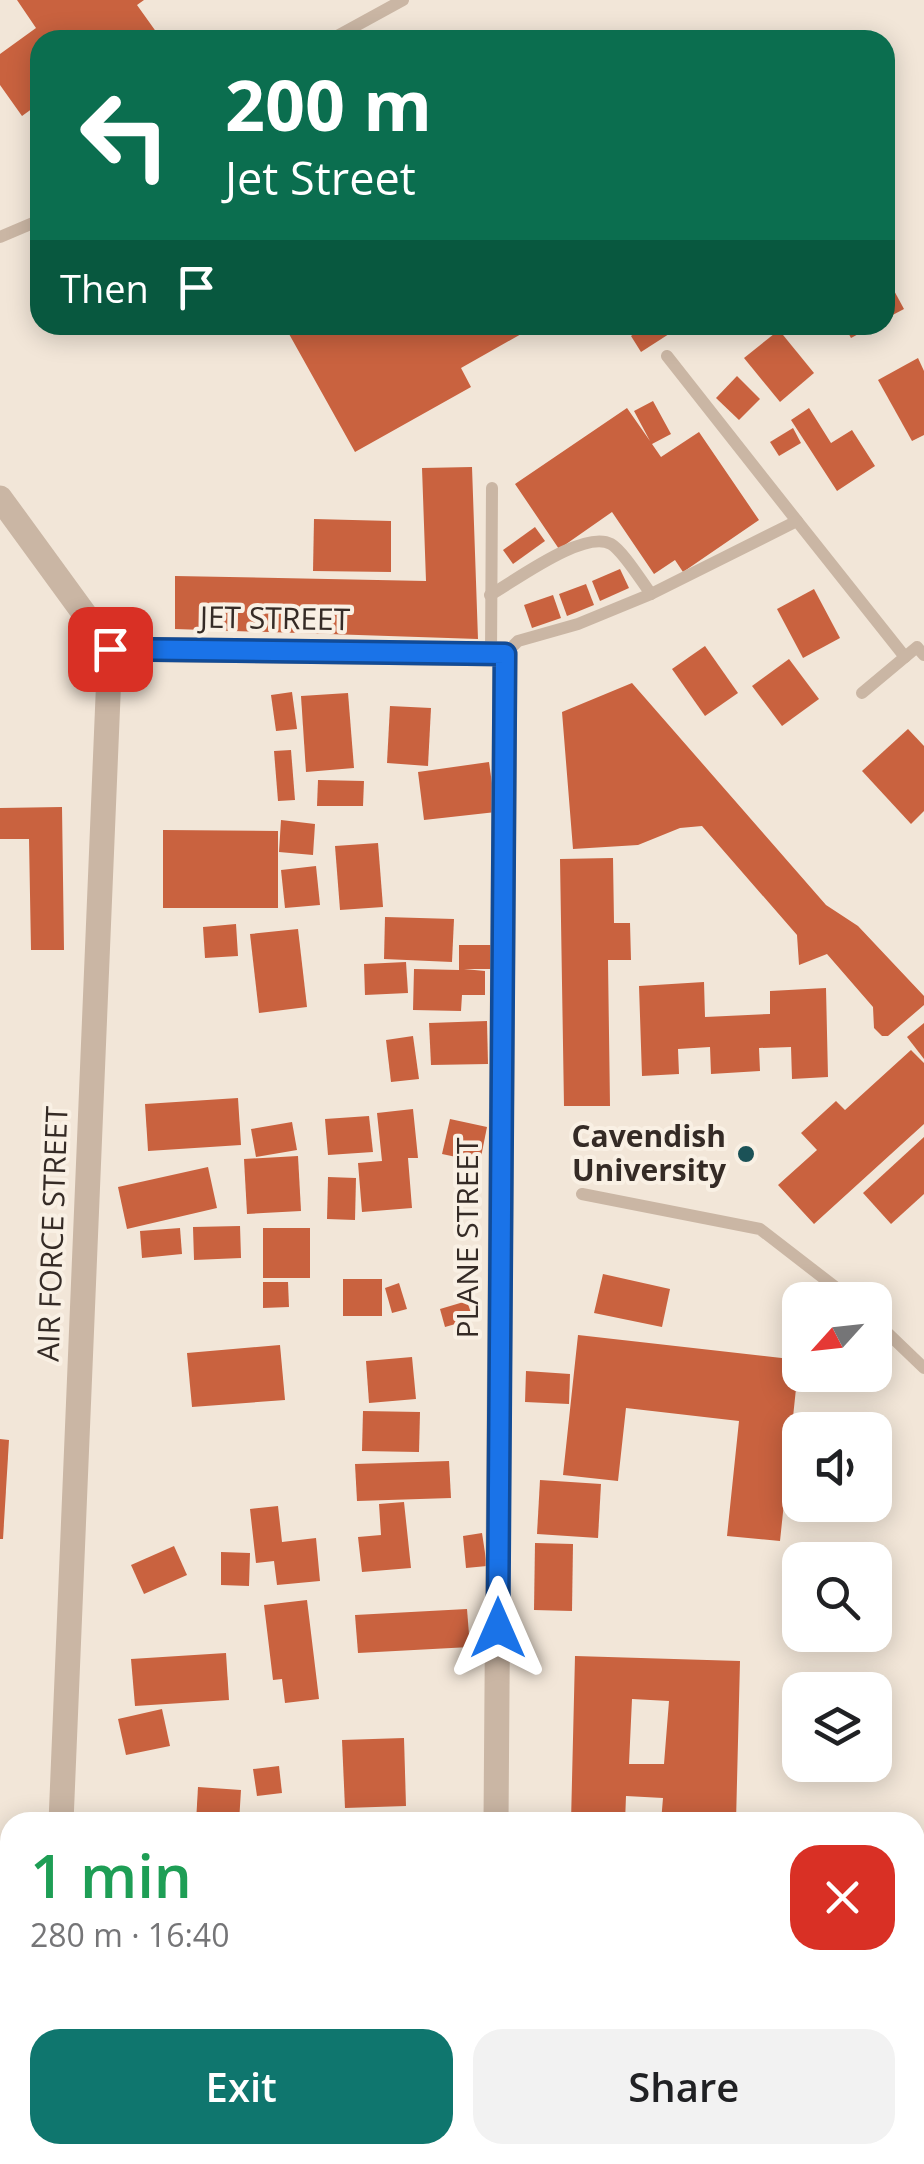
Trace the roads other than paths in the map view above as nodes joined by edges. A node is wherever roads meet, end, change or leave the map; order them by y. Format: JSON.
{"nodes":[{"id":1,"x":404,"y":0,"type":"edge"},
{"id":2,"x":348,"y":30,"type":"edge"},
{"id":3,"x":30,"y":224,"type":"edge"},
{"id":4,"x":0,"y":237,"type":"edge"},
{"id":5,"x":667,"y":356,"type":"dead end"},
{"id":6,"x":492,"y":488,"type":"dead end"},
{"id":7,"x":0,"y":498,"type":"edge"},
{"id":8,"x":797,"y":521,"type":"junction"},
{"id":9,"x":651,"y":594,"type":"junction"},
{"id":10,"x":490,"y":595,"type":"junction"},
{"id":11,"x":922,"y":648,"type":"edge"},
{"id":12,"x":110,"y":649,"type":"junction"},
{"id":13,"x":498,"y":655,"type":"junction"},
{"id":14,"x":904,"y":657,"type":"junction"},
{"id":15,"x":862,"y":693,"type":"dead end"},
{"id":16,"x":582,"y":1194,"type":"dead end"},
{"id":17,"x":828,"y":1282,"type":"edge"},
{"id":18,"x":892,"y":1337,"type":"edge"},
{"id":19,"x":924,"y":1368,"type":"edge"},
{"id":20,"x":61,"y":1812,"type":"edge"},
{"id":21,"x":496,"y":1812,"type":"edge"}],
"edges":[{"from":1,"to":2,"type":"lane"},
{"from":3,"to":4,"type":"lane"},
{"from":5,"to":8,"type":"lane"},
{"from":6,"to":10,"type":"lane"},
{"from":7,"to":12,"type":"street"},
{"from":8,"to":9,"type":"lane"},
{"from":8,"to":14,"type":"lane"},
{"from":9,"to":10,"type":"lane"},
{"from":9,"to":13,"type":"lane"},
{"from":10,"to":13,"type":"lane"},
{"from":11,"to":14,"type":"lane"},
{"from":12,"to":13,"type":"street","name":"JET STREET"},
{"from":12,"to":20,"type":"street","name":"AIR FORCE STREET"},
{"from":13,"to":21,"type":"street","name":"PLANE STREET"},
{"from":14,"to":15,"type":"lane"},
{"from":16,"to":17,"type":"lane"},
{"from":18,"to":19,"type":"lane"}]}
